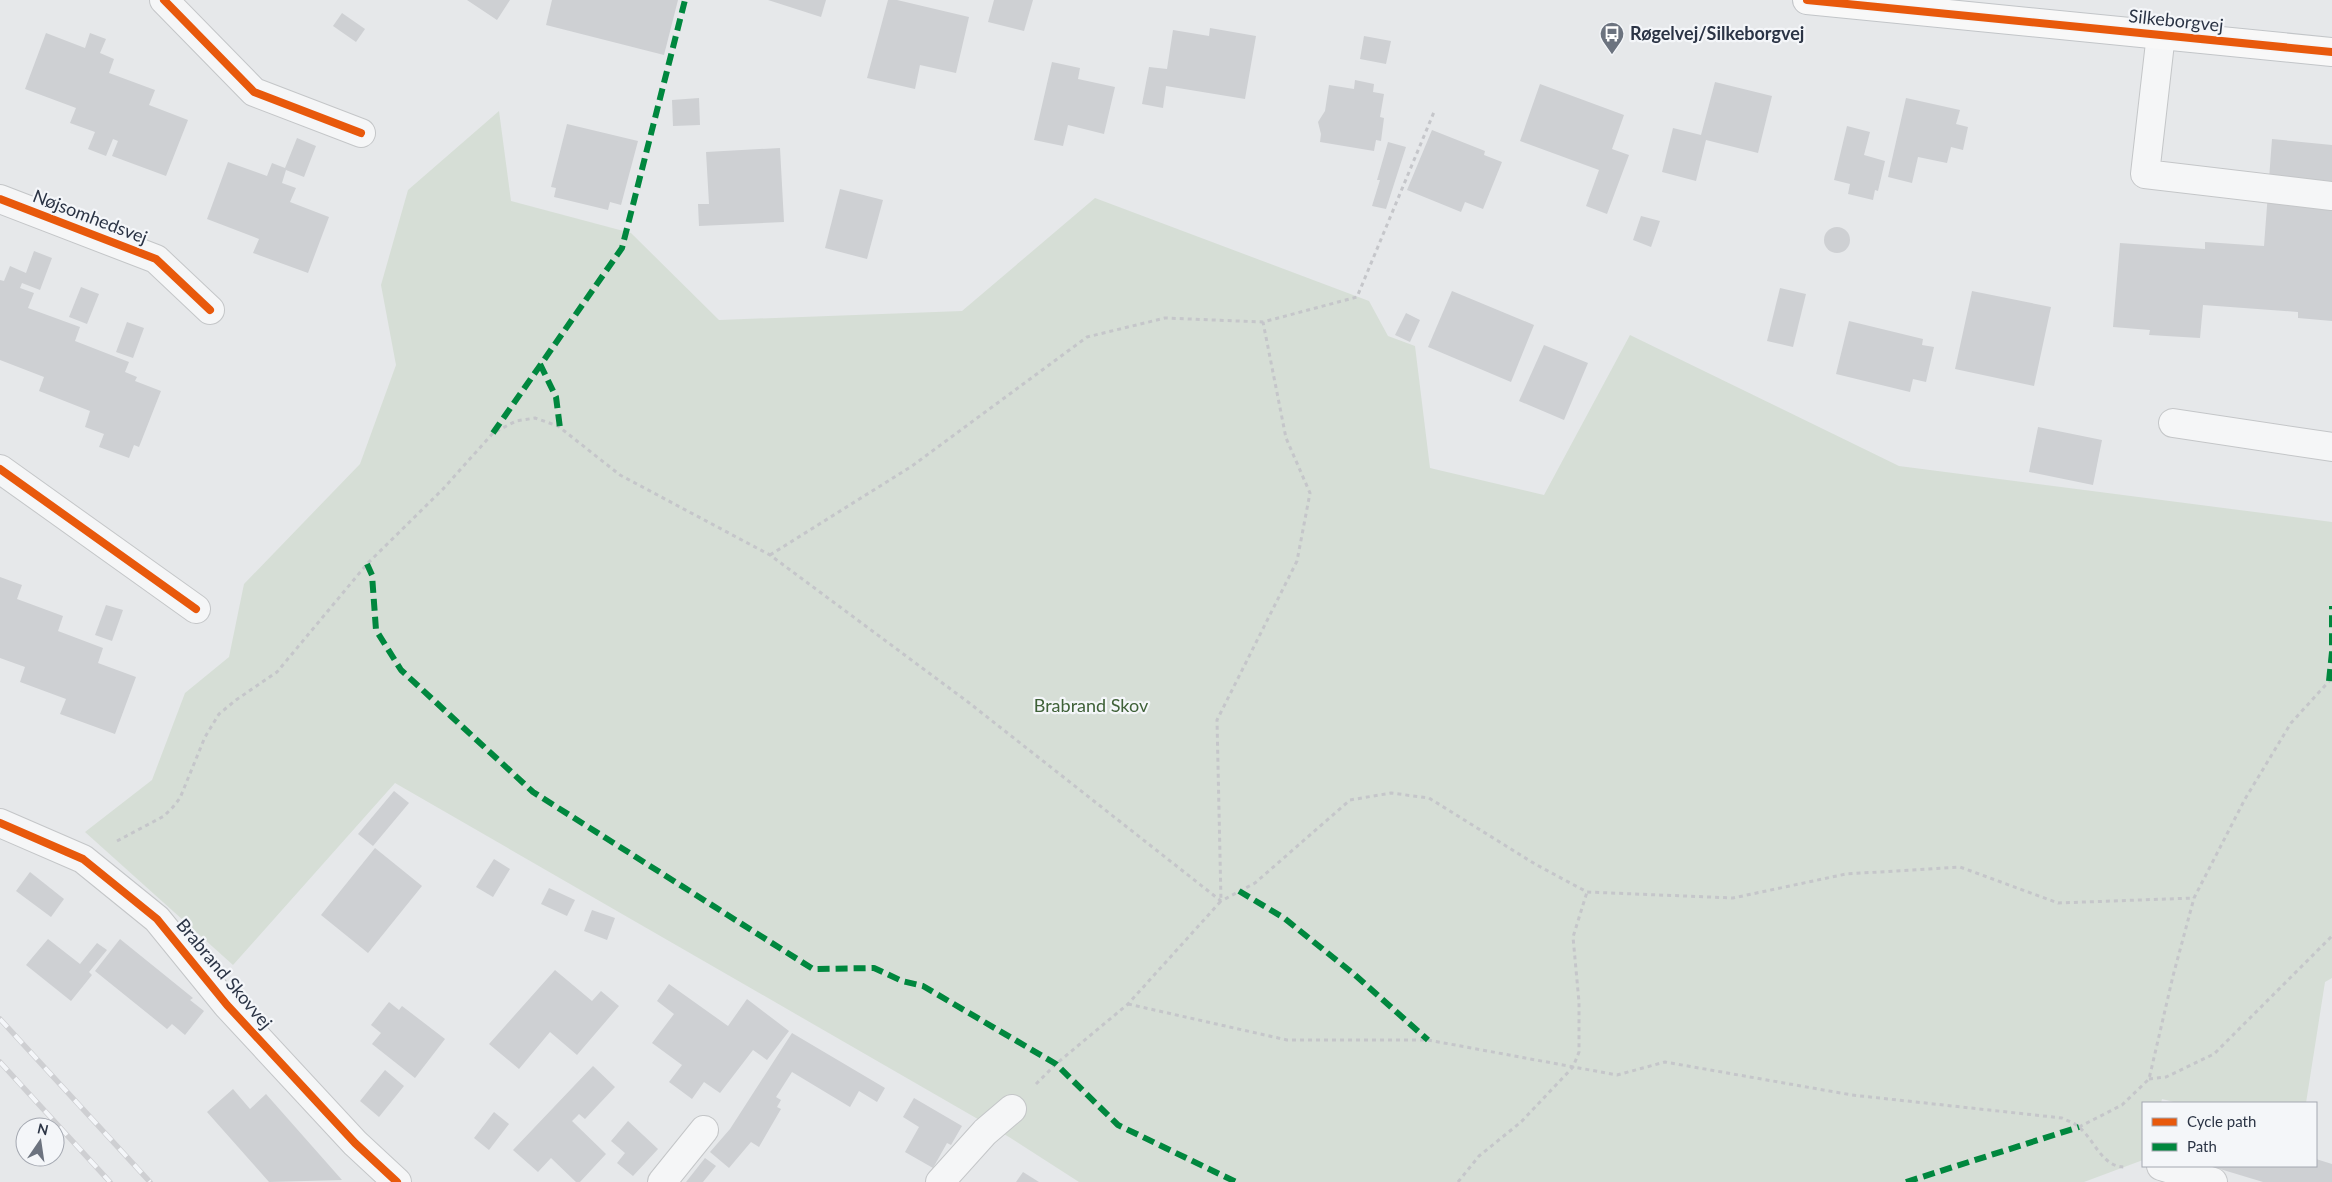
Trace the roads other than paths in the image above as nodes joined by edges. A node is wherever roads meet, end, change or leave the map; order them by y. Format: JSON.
{"nodes":[{"id":1,"x":164,"y":0,"type":"edge"},
{"id":2,"x":1807,"y":0,"type":"edge"},
{"id":3,"x":2161,"y":34,"type":"junction"},
{"id":4,"x":2332,"y":52,"type":"edge"},
{"id":5,"x":361,"y":133,"type":"dead end"},
{"id":6,"x":2332,"y":196,"type":"edge"},
{"id":7,"x":0,"y":199,"type":"edge"},
{"id":8,"x":210,"y":310,"type":"dead end"},
{"id":9,"x":2173,"y":423,"type":"dead end"},
{"id":10,"x":2332,"y":447,"type":"edge"},
{"id":11,"x":0,"y":469,"type":"edge"},
{"id":12,"x":196,"y":609,"type":"dead end"},
{"id":13,"x":0,"y":823,"type":"edge"},
{"id":14,"x":1012,"y":1109,"type":"road end"},
{"id":15,"x":704,"y":1130,"type":"dead end"},
{"id":16,"x":2165,"y":1167,"type":"edge"},
{"id":17,"x":397,"y":1182,"type":"edge"},
{"id":18,"x":662,"y":1182,"type":"edge"},
{"id":19,"x":940,"y":1182,"type":"edge"},
{"id":20,"x":2213,"y":1182,"type":"edge"}],
"edges":[{"from":1,"to":5,"type":"street"},
{"from":2,"to":3,"type":"main road","name":"Silkeborgvej"},
{"from":3,"to":4,"type":"main road","name":"Silkeborgvej"},
{"from":3,"to":6,"type":"street"},
{"from":7,"to":8,"type":"street","name":"Nøjsomhedsvej"},
{"from":9,"to":10,"type":"street"},
{"from":11,"to":12,"type":"street"},
{"from":13,"to":17,"type":"street","name":"Brabrand Skovvej"},
{"from":14,"to":19,"type":"street"},
{"from":15,"to":18,"type":"street"},
{"from":16,"to":20,"type":"street"}]}
